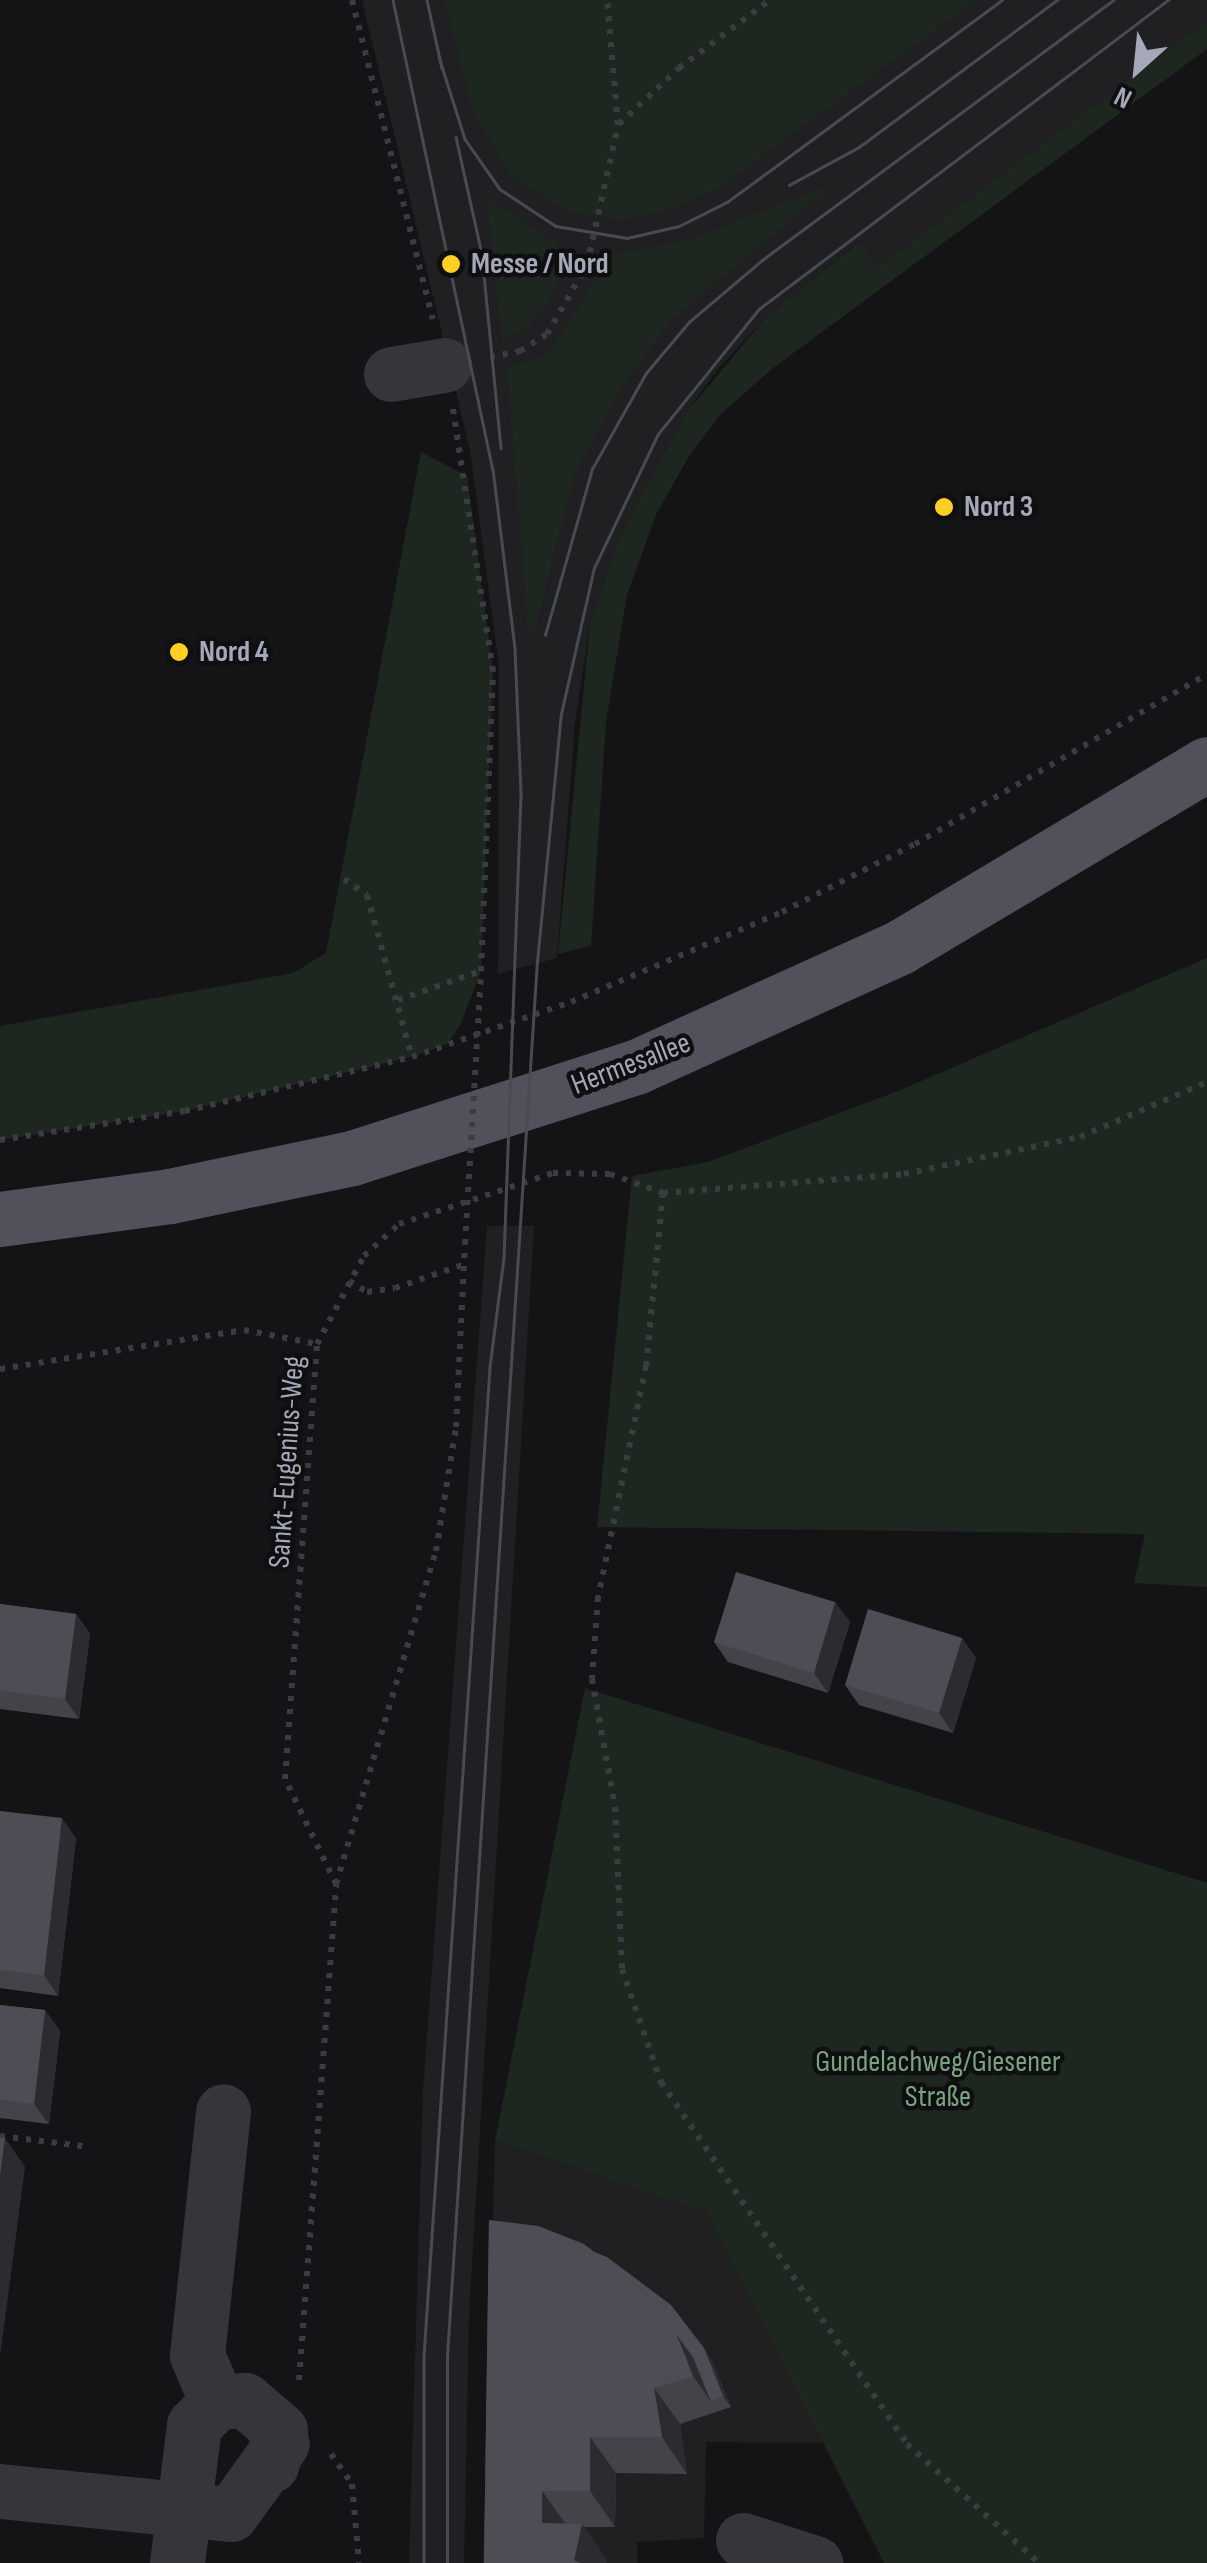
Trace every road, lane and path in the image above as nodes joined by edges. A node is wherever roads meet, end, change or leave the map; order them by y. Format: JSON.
{"nodes":[{"id":1,"x":352,"y":0,"type":"edge"},
{"id":2,"x":607,"y":0,"type":"edge"},
{"id":3,"x":770,"y":0,"type":"edge"},
{"id":4,"x":618,"y":125,"type":"junction"},
{"id":5,"x":444,"y":364,"type":"junction"},
{"id":6,"x":391,"y":374,"type":"dead end"},
{"id":7,"x":1207,"y":674,"type":"edge"},
{"id":8,"x":1207,"y":764,"type":"edge"},
{"id":9,"x":344,"y":880,"type":"dead end"},
{"id":10,"x":481,"y":971,"type":"junction"},
{"id":11,"x":398,"y":1000,"type":"junction"},
{"id":12,"x":412,"y":1057,"type":"junction"},
{"id":13,"x":1207,"y":1082,"type":"edge"},
{"id":14,"x":0,"y":1140,"type":"edge"},
{"id":15,"x":663,"y":1193,"type":"junction"},
{"id":16,"x":0,"y":1219,"type":"edge"},
{"id":17,"x":465,"y":1264,"type":"junction"},
{"id":18,"x":350,"y":1281,"type":"junction"},
{"id":19,"x":317,"y":1344,"type":"junction"},
{"id":20,"x":0,"y":1369,"type":"edge"},
{"id":21,"x":336,"y":1884,"type":"junction"},
{"id":22,"x":223,"y":2111,"type":"dead end"},
{"id":23,"x":0,"y":2136,"type":"edge"},
{"id":24,"x":90,"y":2147,"type":"dead end"},
{"id":25,"x":298,"y":2389,"type":"dead end"},
{"id":26,"x":217,"y":2402,"type":"junction"},
{"id":27,"x":277,"y":2454,"type":"junction"},
{"id":28,"x":0,"y":2490,"type":"edge"},
{"id":29,"x":184,"y":2509,"type":"junction"},
{"id":30,"x":744,"y":2540,"type":"dead end"},
{"id":31,"x":177,"y":2563,"type":"edge"},
{"id":32,"x":359,"y":2563,"type":"edge"},
{"id":33,"x":815,"y":2563,"type":"edge"},
{"id":34,"x":1040,"y":2563,"type":"edge"}],
"edges":[{"from":1,"to":5,"type":"path"},
{"from":2,"to":4,"type":"path"},
{"from":3,"to":4,"type":"path"},
{"from":4,"to":5,"type":"path"},
{"from":5,"to":6,"type":"street"},
{"from":5,"to":10,"type":"path"},
{"from":7,"to":12,"type":"path"},
{"from":8,"to":16,"type":"main road","name":"Hermesallee"},
{"from":9,"to":11,"type":"path"},
{"from":10,"to":11,"type":"path"},
{"from":10,"to":17,"type":"path","bridge":true},
{"from":11,"to":12,"type":"path"},
{"from":12,"to":14,"type":"path"},
{"from":13,"to":15,"type":"path","name":"Sankt-Eugenius-Weg"},
{"from":15,"to":18,"type":"path","name":"Sankt-Eugenius-Weg"},
{"from":15,"to":34,"type":"path"},
{"from":17,"to":18,"type":"path"},
{"from":17,"to":21,"type":"path"},
{"from":18,"to":19,"type":"path","name":"Sankt-Eugenius-Weg"},
{"from":19,"to":20,"type":"path"},
{"from":19,"to":21,"type":"path","name":"Sankt-Eugenius-Weg"},
{"from":21,"to":25,"type":"path"},
{"from":22,"to":26,"type":"street"},
{"from":23,"to":24,"type":"path"},
{"from":26,"to":27,"type":"street"},
{"from":26,"to":29,"type":"street"},
{"from":27,"to":29,"type":"street"},
{"from":27,"to":32,"type":"path"},
{"from":28,"to":29,"type":"street"},
{"from":29,"to":31,"type":"street"},
{"from":30,"to":33,"type":"street"}]}
